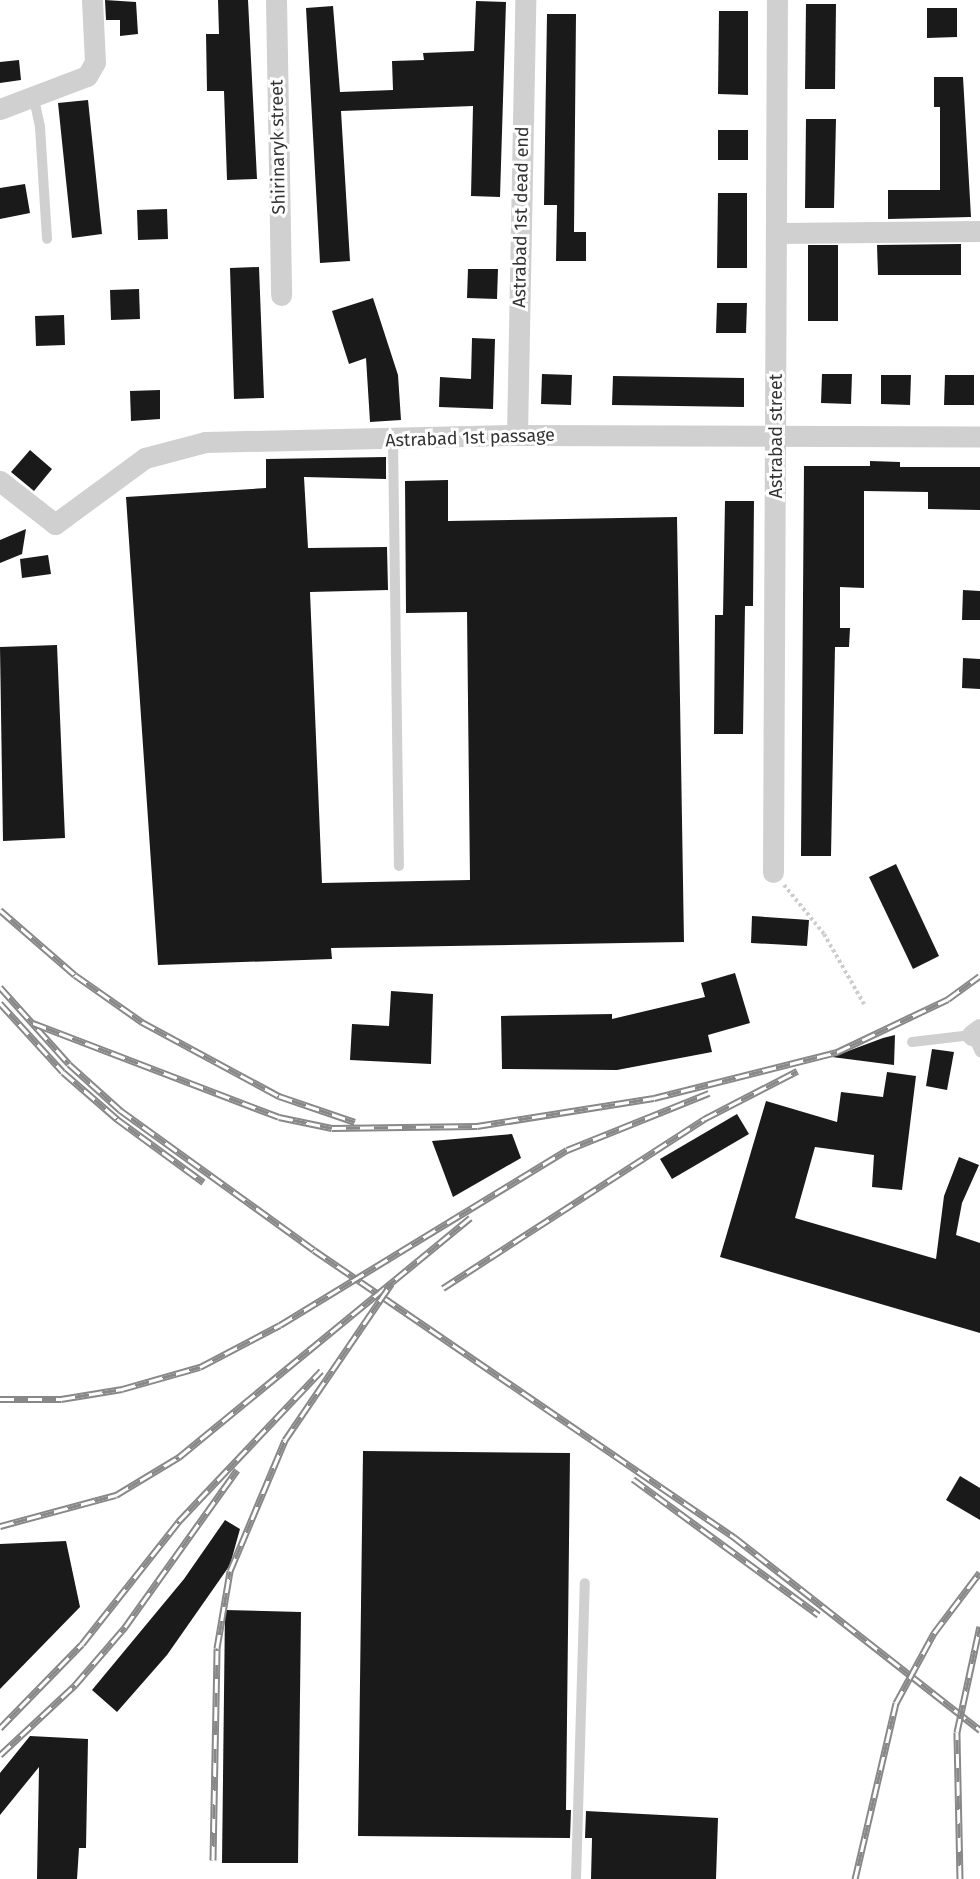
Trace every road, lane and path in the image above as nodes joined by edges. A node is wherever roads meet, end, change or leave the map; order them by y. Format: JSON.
{"nodes":[{"id":1,"x":92,"y":0,"type":"edge"},
{"id":2,"x":276,"y":0,"type":"edge"},
{"id":3,"x":525,"y":0,"type":"edge"},
{"id":4,"x":777,"y":0,"type":"edge"},
{"id":5,"x":33,"y":94,"type":"junction"},
{"id":6,"x":0,"y":110,"type":"edge"},
{"id":7,"x":980,"y":231,"type":"edge"},
{"id":8,"x":777,"y":233,"type":"junction"},
{"id":9,"x":47,"y":239,"type":"dead end"},
{"id":10,"x":281,"y":295,"type":"dead end"},
{"id":11,"x":775,"y":434,"type":"junction"},
{"id":12,"x":517,"y":435,"type":"junction"},
{"id":13,"x":980,"y":437,"type":"edge"},
{"id":14,"x":393,"y":441,"type":"junction"},
{"id":15,"x":0,"y":481,"type":"edge"},
{"id":16,"x":399,"y":866,"type":"dead end"},
{"id":17,"x":773,"y":872,"type":"joint"},
{"id":18,"x":864,"y":1004,"type":"dead end"},
{"id":19,"x":977,"y":1038,"type":"edge"},
{"id":20,"x":912,"y":1042,"type":"dead end"},
{"id":21,"x":585,"y":1583,"type":"dead end"},
{"id":22,"x":576,"y":1879,"type":"edge"}],
"edges":[{"from":1,"to":5,"type":"street"},
{"from":2,"to":10,"type":"street","name":"Shirinaryk street"},
{"from":3,"to":12,"type":"street","name":"Astrabad 1st dead end"},
{"from":4,"to":8,"type":"street","name":"Astrabad street"},
{"from":5,"to":6,"type":"street"},
{"from":5,"to":9,"type":"lane"},
{"from":7,"to":8,"type":"street"},
{"from":8,"to":11,"type":"street","name":"Astrabad street"},
{"from":11,"to":12,"type":"street","name":"Astrabad 1st passage"},
{"from":11,"to":13,"type":"street","name":"Astrabad 1st passage"},
{"from":11,"to":17,"type":"street","name":"Astrabad street"},
{"from":12,"to":14,"type":"street","name":"Astrabad 1st passage"},
{"from":14,"to":15,"type":"street","name":"Astrabad 1st passage"},
{"from":14,"to":16,"type":"lane"},
{"from":17,"to":18,"type":"path"},
{"from":19,"to":20,"type":"lane"},
{"from":21,"to":22,"type":"lane"}]}
